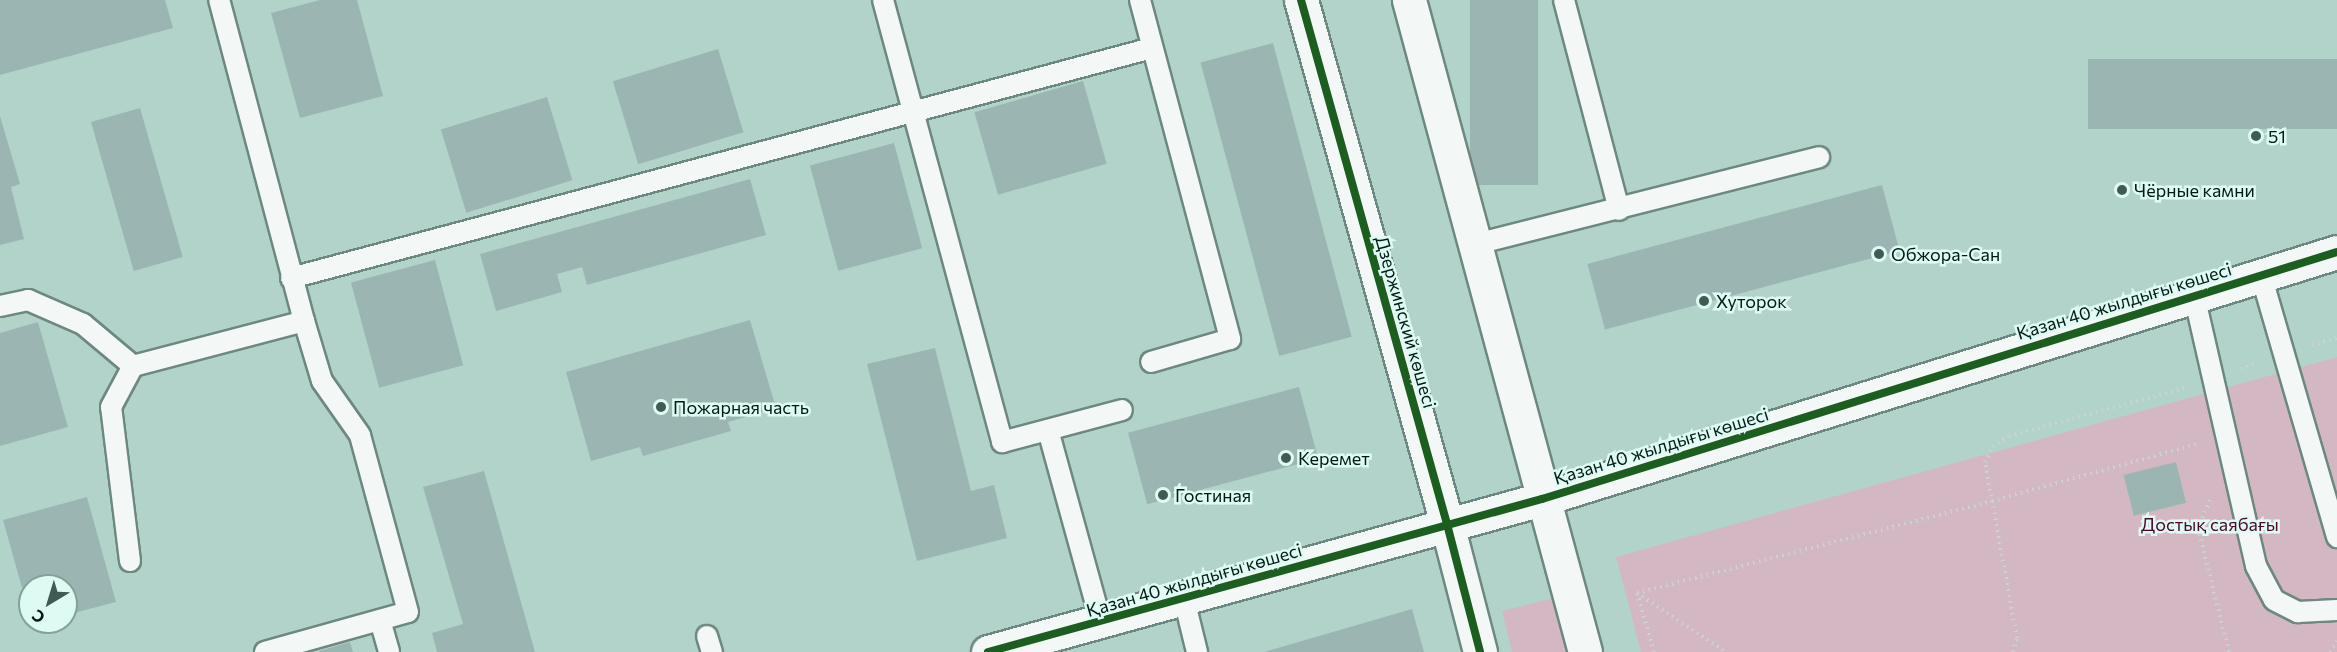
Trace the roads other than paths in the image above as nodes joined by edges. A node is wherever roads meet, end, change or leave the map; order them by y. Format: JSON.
{"nodes":[{"id":1,"x":219,"y":0,"type":"edge"},
{"id":2,"x":883,"y":0,"type":"edge"},
{"id":3,"x":1140,"y":0,"type":"edge"},
{"id":4,"x":1300,"y":0,"type":"edge"},
{"id":5,"x":1409,"y":0,"type":"edge"},
{"id":6,"x":1564,"y":0,"type":"edge"},
{"id":7,"x":1152,"y":48,"type":"junction"},
{"id":8,"x":912,"y":112,"type":"junction"},
{"id":9,"x":1819,"y":157,"type":"dead end"},
{"id":10,"x":1618,"y":210,"type":"junction"},
{"id":11,"x":1476,"y":244,"type":"junction"},
{"id":12,"x":2337,"y":253,"type":"edge"},
{"id":13,"x":2260,"y":274,"type":"junction"},
{"id":14,"x":291,"y":278,"type":"junction"},
{"id":15,"x":2194,"y":295,"type":"junction"},
{"id":16,"x":0,"y":306,"type":"edge"},
{"id":17,"x":304,"y":321,"type":"junction"},
{"id":18,"x":1151,"y":362,"type":"dead end"},
{"id":19,"x":133,"y":366,"type":"junction"},
{"id":20,"x":1122,"y":410,"type":"dead end"},
{"id":21,"x":1048,"y":430,"type":"junction"},
{"id":22,"x":1542,"y":499,"type":"junction"},
{"id":23,"x":1447,"y":524,"type":"junction"},
{"id":24,"x":2337,"y":537,"type":"edge"},
{"id":25,"x":130,"y":561,"type":"dead end"},
{"id":26,"x":1184,"y":599,"type":"junction"},
{"id":27,"x":2337,"y":610,"type":"edge"},
{"id":28,"x":380,"y":620,"type":"junction"},
{"id":29,"x":1101,"y":622,"type":"junction"},
{"id":30,"x":265,"y":652,"type":"edge"},
{"id":31,"x":389,"y":652,"type":"edge"},
{"id":32,"x":988,"y":652,"type":"edge"},
{"id":33,"x":1197,"y":652,"type":"edge"},
{"id":34,"x":1480,"y":652,"type":"edge"},
{"id":35,"x":1585,"y":652,"type":"edge"}],
"edges":[{"from":1,"to":14,"type":"lane"},
{"from":2,"to":8,"type":"lane"},
{"from":3,"to":7,"type":"lane"},
{"from":4,"to":23,"type":"street","name":"Дзержинский көшесі"},
{"from":5,"to":11,"type":"street"},
{"from":6,"to":10,"type":"lane"},
{"from":7,"to":8,"type":"lane"},
{"from":7,"to":18,"type":"lane"},
{"from":8,"to":14,"type":"lane"},
{"from":8,"to":21,"type":"lane"},
{"from":9,"to":10,"type":"lane"},
{"from":10,"to":11,"type":"lane"},
{"from":11,"to":22,"type":"street"},
{"from":12,"to":13,"type":"street","name":"Қазан 40 жылдығы көшесі"},
{"from":13,"to":15,"type":"street","name":"Қазан 40 жылдығы көшесі"},
{"from":13,"to":24,"type":"lane"},
{"from":14,"to":17,"type":"lane"},
{"from":15,"to":22,"type":"street","name":"Қазан 40 жылдығы көшесі"},
{"from":15,"to":27,"type":"lane"},
{"from":16,"to":19,"type":"lane"},
{"from":17,"to":19,"type":"lane"},
{"from":17,"to":28,"type":"lane"},
{"from":19,"to":25,"type":"lane"},
{"from":20,"to":21,"type":"lane"},
{"from":21,"to":29,"type":"lane"},
{"from":22,"to":23,"type":"street","name":"Қазан 40 жылдығы көшесі"},
{"from":22,"to":35,"type":"street"},
{"from":23,"to":26,"type":"street","name":"Қазан 40 жылдығы көшесі"},
{"from":23,"to":34,"type":"street","name":"Дзержинский көшесі"},
{"from":26,"to":29,"type":"street","name":"Қазан 40 жылдығы көшесі"},
{"from":26,"to":33,"type":"lane"},
{"from":28,"to":30,"type":"lane"},
{"from":28,"to":31,"type":"lane"},
{"from":29,"to":32,"type":"street","name":"Қазан 40 жылдығы көшесі"}]}
